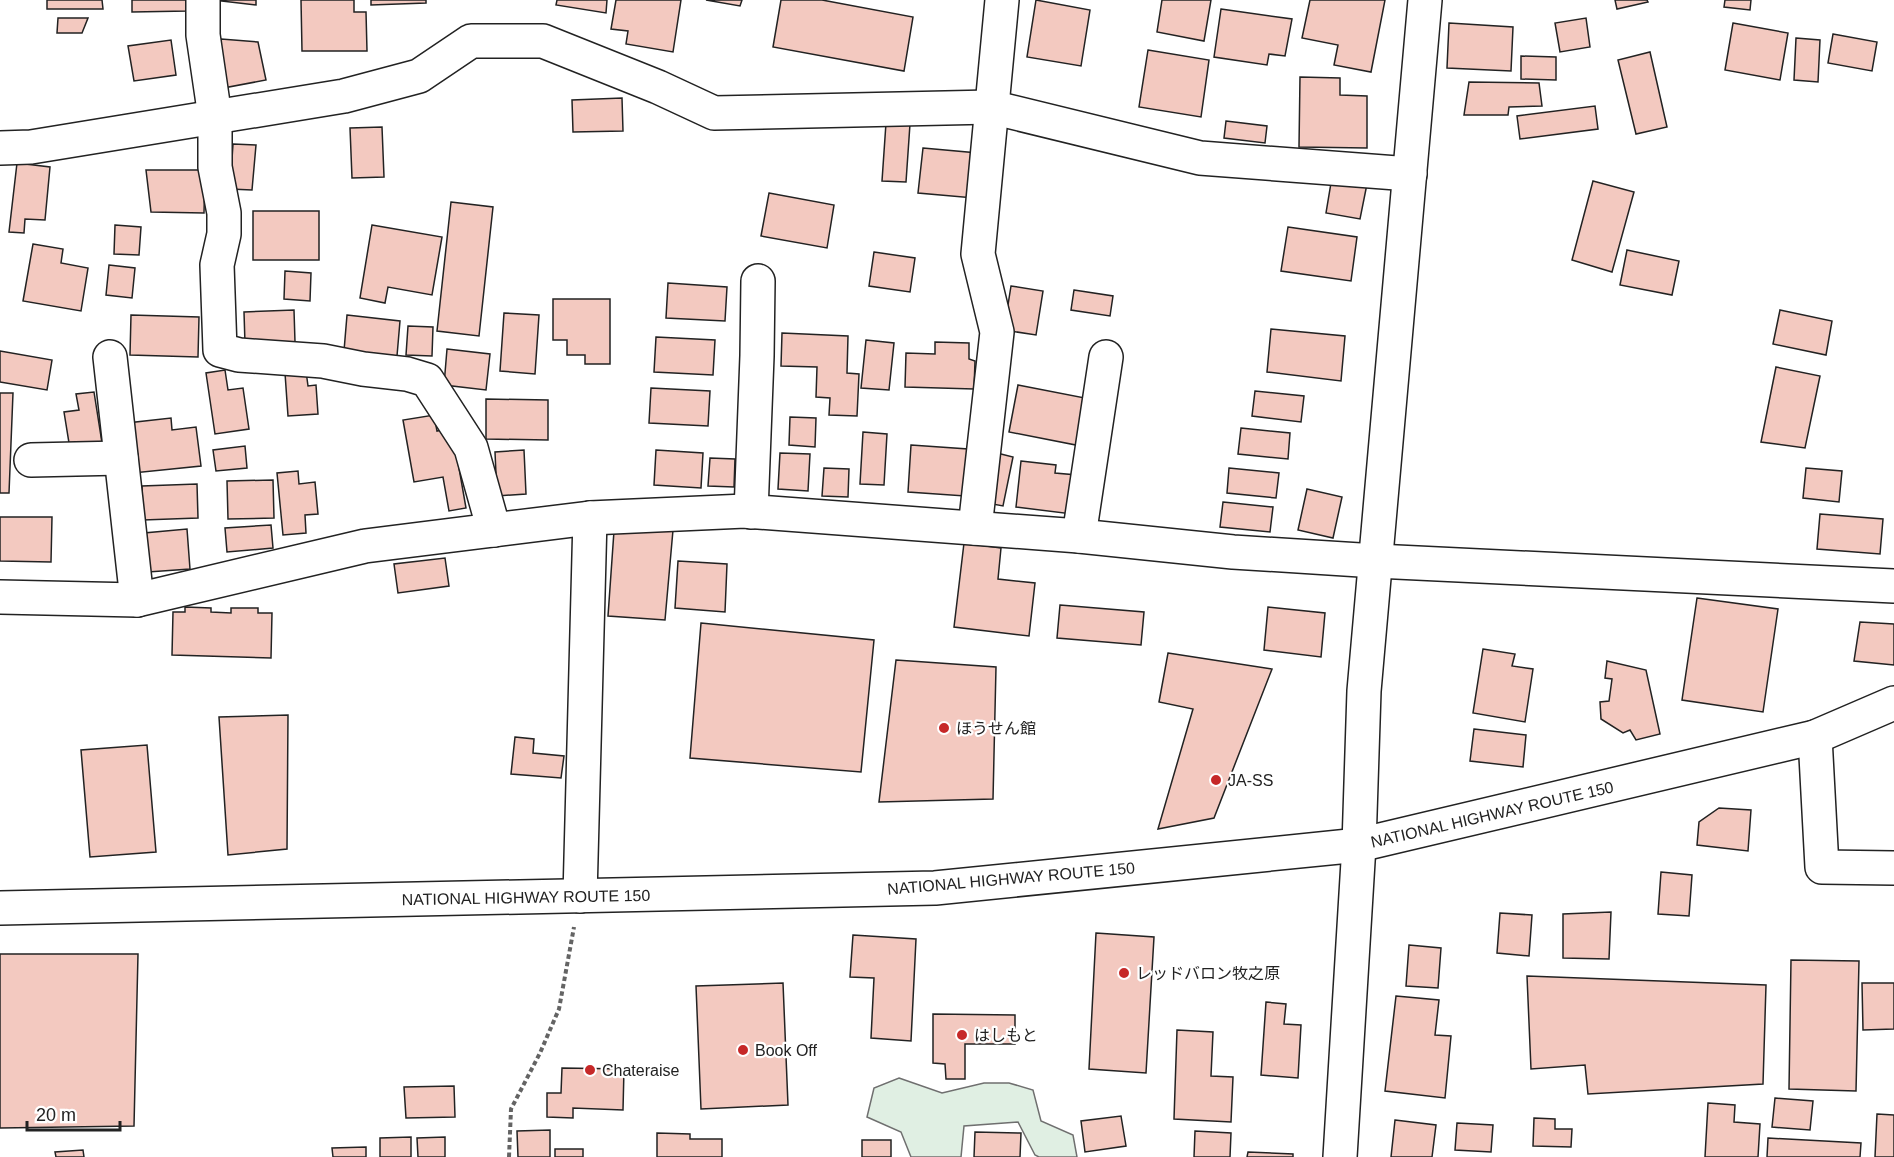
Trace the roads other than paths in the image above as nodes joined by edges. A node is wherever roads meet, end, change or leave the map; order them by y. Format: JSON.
{"nodes":[{"id":1,"x":203,"y":0,"type":"edge"},
{"id":2,"x":1002,"y":0,"type":"edge"},
{"id":3,"x":1425,"y":0,"type":"edge"},
{"id":4,"x":991,"y":107,"type":"junction"},
{"id":5,"x":215,"y":117,"type":"junction"},
{"id":6,"x":0,"y":148,"type":"edge"},
{"id":7,"x":1410,"y":174,"type":"junction"},
{"id":8,"x":758,"y":281,"type":"dead end"},
{"id":9,"x":110,"y":357,"type":"dead end"},
{"id":10,"x":1106,"y":357,"type":"dead end"},
{"id":11,"x":121,"y":458,"type":"junction"},
{"id":12,"x":31,"y":460,"type":"dead end"},
{"id":13,"x":751,"y":512,"type":"junction"},
{"id":14,"x":590,"y":518,"type":"junction"},
{"id":15,"x":975,"y":528,"type":"junction"},
{"id":16,"x":494,"y":530,"type":"junction"},
{"id":17,"x":1079,"y":536,"type":"junction"},
{"id":18,"x":1376,"y":561,"type":"junction"},
{"id":19,"x":1894,"y":586,"type":"edge"},
{"id":20,"x":0,"y":597,"type":"edge"},
{"id":21,"x":137,"y":600,"type":"junction"},
{"id":22,"x":1894,"y":704,"type":"edge"},
{"id":23,"x":1815,"y":737,"type":"junction"},
{"id":24,"x":1359,"y":845,"type":"junction"},
{"id":25,"x":1894,"y":867,"type":"edge"},
{"id":26,"x":579,"y":896,"type":"junction"},
{"id":27,"x":0,"y":908,"type":"edge"},
{"id":28,"x":1341,"y":1157,"type":"edge"}],
"edges":[{"from":1,"to":5,"type":"main road"},
{"from":2,"to":4,"type":"main road"},
{"from":3,"to":7,"type":"main road"},
{"from":4,"to":5,"type":"main road"},
{"from":4,"to":7,"type":"main road"},
{"from":4,"to":15,"type":"main road"},
{"from":5,"to":6,"type":"main road"},
{"from":5,"to":16,"type":"main road"},
{"from":7,"to":18,"type":"main road"},
{"from":8,"to":13,"type":"main road"},
{"from":9,"to":11,"type":"main road"},
{"from":10,"to":17,"type":"main road"},
{"from":11,"to":12,"type":"main road"},
{"from":11,"to":21,"type":"main road"},
{"from":13,"to":14,"type":"main road"},
{"from":13,"to":15,"type":"main road"},
{"from":14,"to":16,"type":"main road"},
{"from":14,"to":26,"type":"main road"},
{"from":15,"to":17,"type":"main road"},
{"from":16,"to":21,"type":"main road"},
{"from":17,"to":18,"type":"main road"},
{"from":18,"to":19,"type":"main road"},
{"from":18,"to":24,"type":"main road"},
{"from":20,"to":21,"type":"main road"},
{"from":22,"to":23,"type":"main road","name":"NATIONAL HIGHWAY ROUTE 150"},
{"from":23,"to":24,"type":"main road","name":"NATIONAL HIGHWAY ROUTE 150"},
{"from":23,"to":25,"type":"main road"},
{"from":24,"to":26,"type":"main road","name":"NATIONAL HIGHWAY ROUTE 150"},
{"from":24,"to":28,"type":"main road"},
{"from":26,"to":27,"type":"main road","name":"NATIONAL HIGHWAY ROUTE 150"}]}
